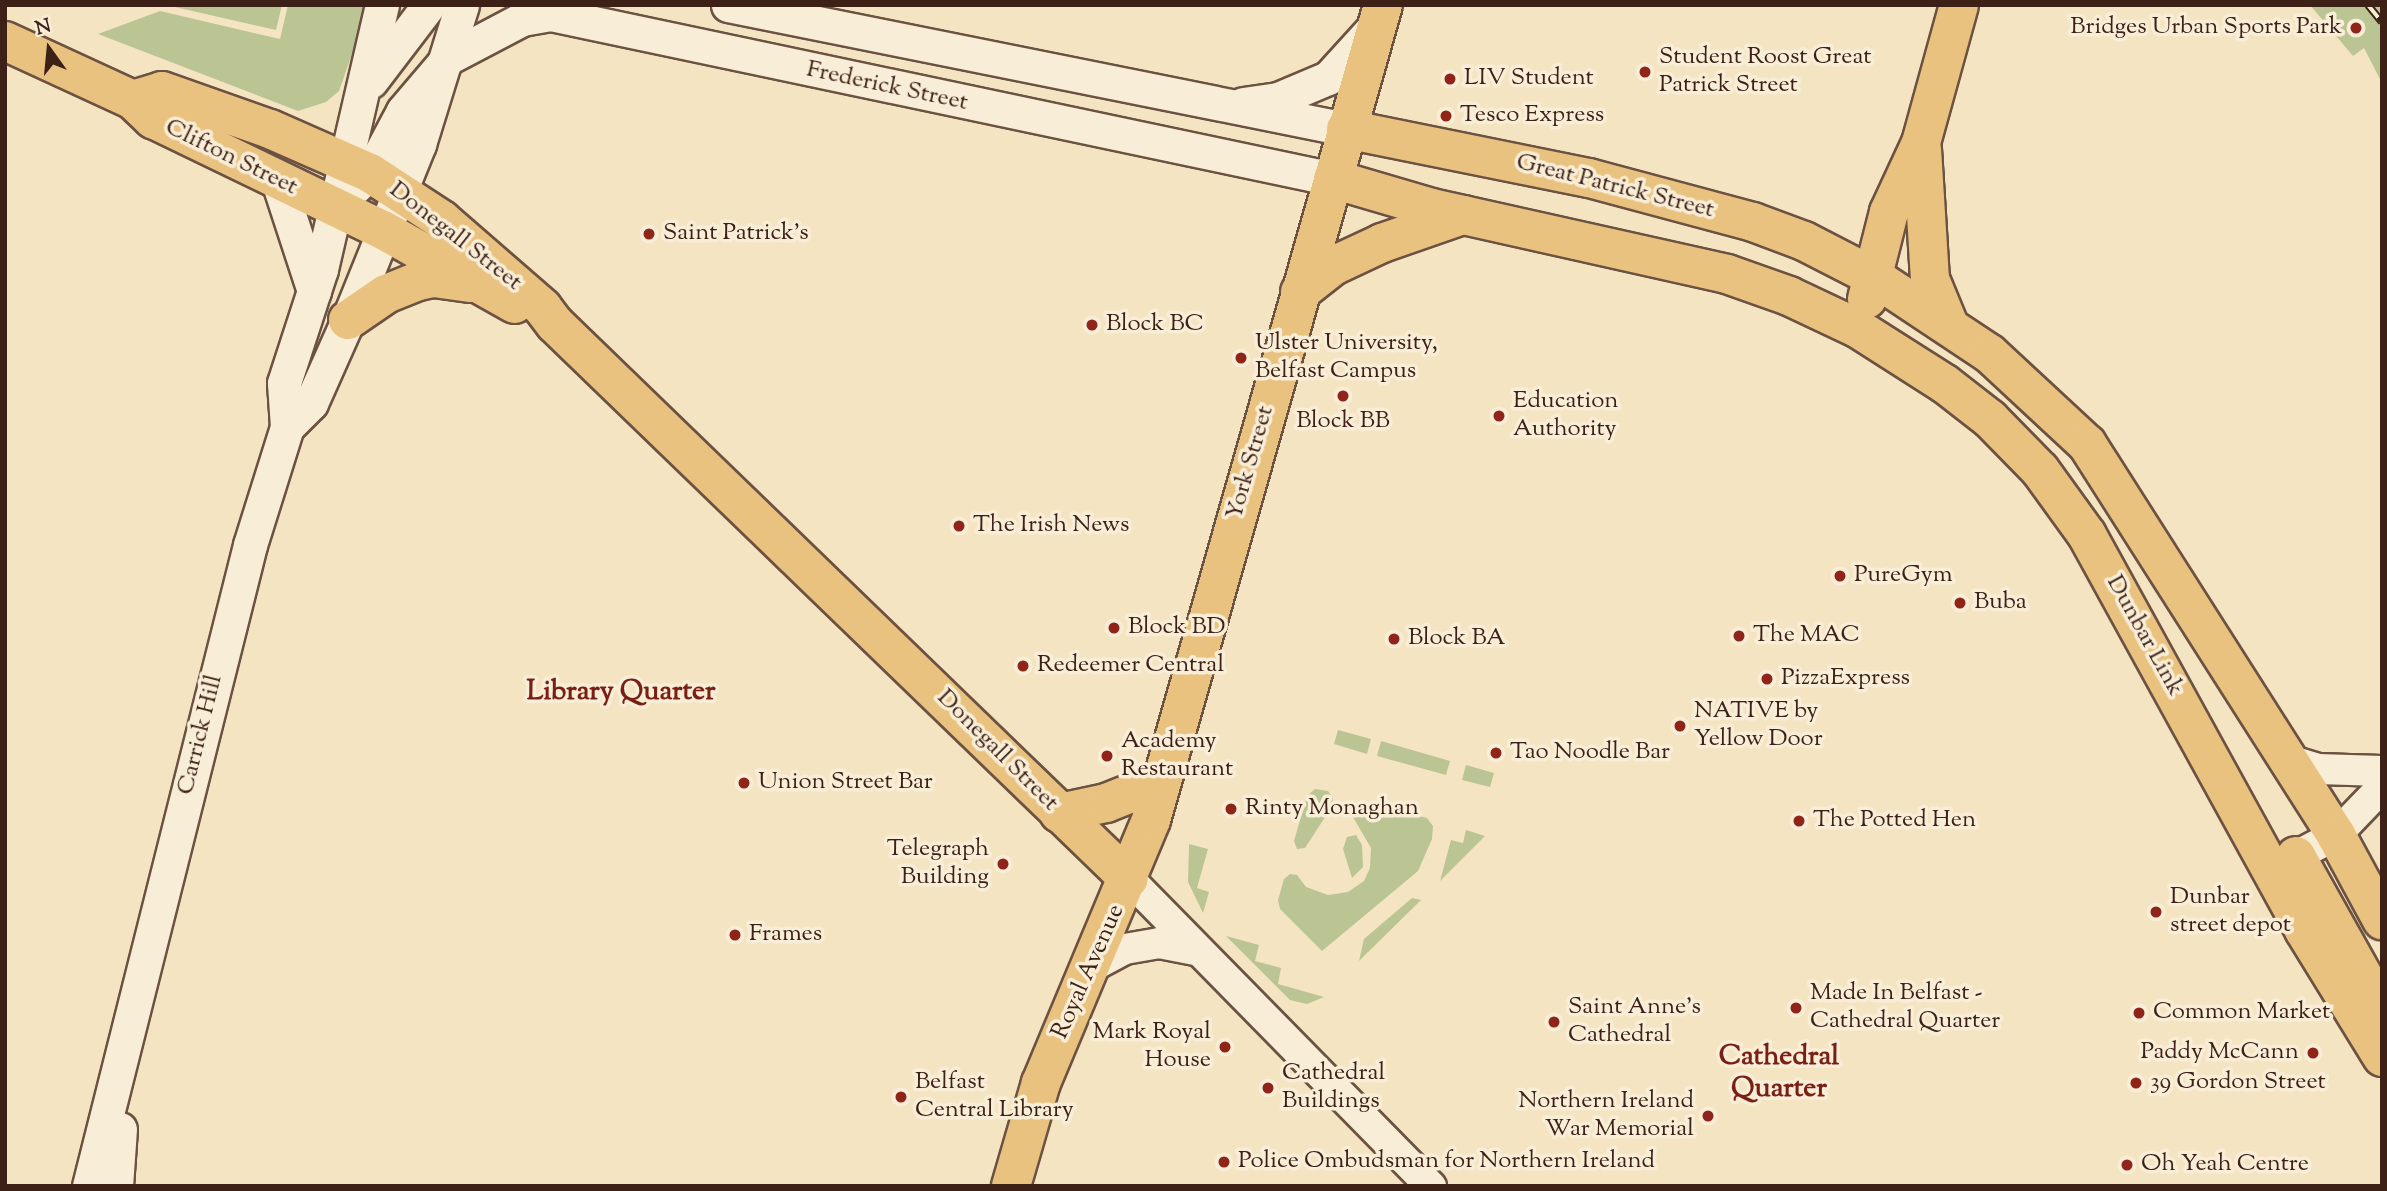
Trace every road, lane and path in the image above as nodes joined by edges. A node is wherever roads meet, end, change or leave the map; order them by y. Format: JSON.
{"nodes":[{"id":1,"x":382,"y":5,"type":"edge"},
{"id":2,"x":429,"y":5,"type":"edge"},
{"id":3,"x":462,"y":5,"type":"edge"},
{"id":4,"x":728,"y":5,"type":"edge"},
{"id":5,"x":1959,"y":5,"type":"edge"},
{"id":6,"x":1381,"y":14,"type":"edge"},
{"id":7,"x":5,"y":41,"type":"edge"},
{"id":8,"x":448,"y":58,"type":"junction"},
{"id":9,"x":362,"y":94,"type":"junction"},
{"id":10,"x":133,"y":100,"type":"junction"},
{"id":11,"x":1230,"y":105,"type":"junction"},
{"id":12,"x":1346,"y":129,"type":"junction"},
{"id":13,"x":1922,"y":143,"type":"junction"},
{"id":14,"x":372,"y":175,"type":"junction"},
{"id":15,"x":1333,"y":179,"type":"junction"},
{"id":16,"x":278,"y":181,"type":"junction"},
{"id":17,"x":334,"y":208,"type":"junction"},
{"id":18,"x":1464,"y":215,"type":"junction"},
{"id":19,"x":1753,"y":222,"type":"junction"},
{"id":20,"x":383,"y":230,"type":"junction"},
{"id":21,"x":1874,"y":277,"type":"junction"},
{"id":22,"x":479,"y":285,"type":"junction"},
{"id":23,"x":314,"y":291,"type":"junction"},
{"id":24,"x":1300,"y":292,"type":"junction"},
{"id":25,"x":348,"y":320,"type":"junction"},
{"id":26,"x":555,"y":324,"type":"junction"},
{"id":27,"x":1949,"y":325,"type":"junction"},
{"id":28,"x":1857,"y":328,"type":"junction"},
{"id":29,"x":287,"y":427,"type":"junction"},
{"id":30,"x":2289,"y":761,"type":"junction"},
{"id":31,"x":2382,"y":771,"type":"edge"},
{"id":32,"x":1161,"y":781,"type":"junction"},
{"id":33,"x":2382,"y":787,"type":"edge"},
{"id":34,"x":1059,"y":813,"type":"junction"},
{"id":35,"x":2336,"y":835,"type":"junction"},
{"id":36,"x":2284,"y":862,"type":"junction"},
{"id":37,"x":1129,"y":879,"type":"junction"},
{"id":38,"x":2382,"y":920,"type":"edge"},
{"id":39,"x":1196,"y":950,"type":"junction"},
{"id":40,"x":1093,"y":966,"type":"junction"},
{"id":41,"x":2367,"y":1010,"type":"edge"},
{"id":42,"x":126,"y":1046,"type":"junction"},
{"id":43,"x":2382,"y":1057,"type":"edge"},
{"id":44,"x":89,"y":1186,"type":"edge"},
{"id":45,"x":116,"y":1186,"type":"edge"},
{"id":46,"x":1011,"y":1186,"type":"edge"},
{"id":47,"x":1431,"y":1186,"type":"edge"}],
"edges":[{"from":1,"to":9,"type":"main road"},
{"from":2,"to":9,"type":"main road"},
{"from":3,"to":8,"type":"main road"},
{"from":4,"to":11,"type":"main road","name":"Frederick Street"},
{"from":5,"to":13,"type":"main road"},
{"from":6,"to":11,"type":"main road"},
{"from":6,"to":12,"type":"main road","name":"York Street"},
{"from":7,"to":10,"type":"main road","name":"Clifton Street"},
{"from":8,"to":14,"type":"main road"},
{"from":8,"to":15,"type":"main road","name":"Frederick Street"},
{"from":9,"to":14,"type":"main road"},
{"from":10,"to":14,"type":"main road","name":"Clifton Street"},
{"from":10,"to":16,"type":"main road","name":"Clifton Street"},
{"from":11,"to":12,"type":"main road","name":"Frederick Street"},
{"from":12,"to":15,"type":"main road","name":"York Street"},
{"from":12,"to":19,"type":"main road","name":"Great Patrick Street"},
{"from":13,"to":21,"type":"main road"},
{"from":13,"to":27,"type":"main road"},
{"from":14,"to":17,"type":"main road"},
{"from":14,"to":20,"type":"main road","name":"Carrick Hill"},
{"from":14,"to":26,"type":"main road","name":"Donegall Street"},
{"from":15,"to":18,"type":"main road"},
{"from":15,"to":24,"type":"main road","name":"York Street"},
{"from":16,"to":17,"type":"main road","name":"Clifton Street"},
{"from":16,"to":23,"type":"main road"},
{"from":17,"to":20,"type":"main road","name":"Donegall Street"},
{"from":17,"to":23,"type":"main road","name":"Carrick Hill"},
{"from":18,"to":24,"type":"main road"},
{"from":18,"to":28,"type":"main road"},
{"from":19,"to":21,"type":"main road","name":"Great Patrick Street"},
{"from":19,"to":28,"type":"main road"},
{"from":20,"to":22,"type":"main road","name":"Donegall Street"},
{"from":20,"to":25,"type":"main road","name":"Carrick Hill"},
{"from":21,"to":27,"type":"main road","name":"Dunbar Link"},
{"from":21,"to":28,"type":"main road"},
{"from":22,"to":25,"type":"main road"},
{"from":22,"to":26,"type":"main road","name":"Donegall Street"},
{"from":23,"to":29,"type":"main road","name":"Carrick Hill"},
{"from":24,"to":32,"type":"main road","name":"York Street"},
{"from":25,"to":29,"type":"main road","name":"Carrick Hill"},
{"from":26,"to":34,"type":"main road","name":"Donegall Street"},
{"from":27,"to":30,"type":"main road","name":"Dunbar Link"},
{"from":28,"to":36,"type":"main road","name":"Dunbar Link"},
{"from":29,"to":42,"type":"main road","name":"Carrick Hill"},
{"from":30,"to":31,"type":"street"},
{"from":30,"to":35,"type":"main road","name":"Dunbar Link"},
{"from":32,"to":34,"type":"main road"},
{"from":32,"to":37,"type":"main road","name":"York Street"},
{"from":33,"to":35,"type":"street"},
{"from":34,"to":37,"type":"main road","name":"Donegall Street"},
{"from":35,"to":36,"type":"street"},
{"from":35,"to":38,"type":"main road","name":"Dunbar Link"},
{"from":36,"to":41,"type":"main road","name":"Dunbar Link"},
{"from":37,"to":39,"type":"street","name":"Donegall Street"},
{"from":37,"to":40,"type":"main road","name":"Royal Avenue"},
{"from":39,"to":40,"type":"street"},
{"from":39,"to":47,"type":"street","name":"Donegall Street"},
{"from":40,"to":46,"type":"main road","name":"Royal Avenue"},
{"from":41,"to":43,"type":"main road","name":"Dunbar Link"},
{"from":42,"to":44,"type":"main road","name":"Carrick Hill"},
{"from":42,"to":45,"type":"main road","name":"Carrick Hill"}]}
